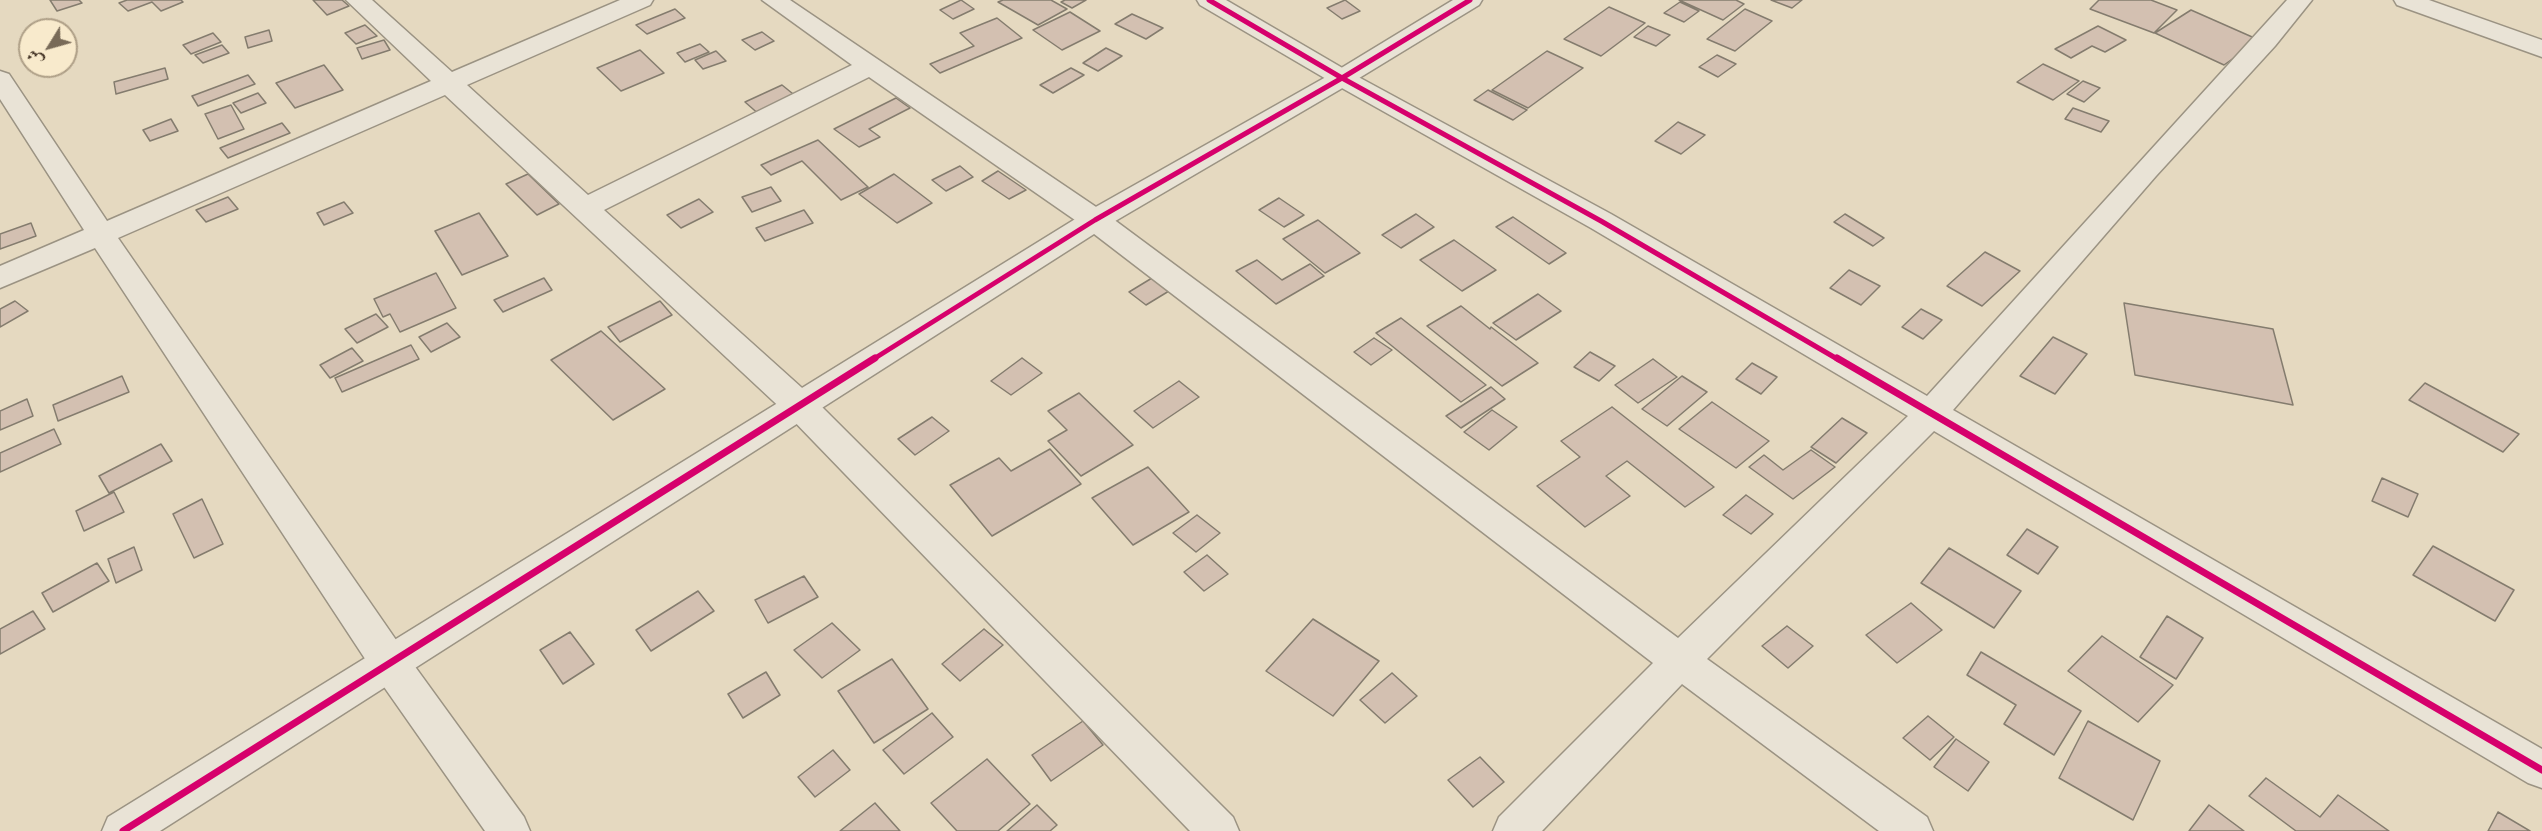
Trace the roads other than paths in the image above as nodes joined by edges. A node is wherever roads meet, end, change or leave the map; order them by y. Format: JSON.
{"nodes":[{"id":1,"x":358,"y":0,"type":"edge"},
{"id":2,"x":641,"y":0,"type":"edge"},
{"id":3,"x":774,"y":0,"type":"edge"},
{"id":4,"x":1209,"y":0,"type":"edge"},
{"id":5,"x":1470,"y":0,"type":"edge"},
{"id":6,"x":2300,"y":0,"type":"edge"},
{"id":7,"x":2406,"y":0,"type":"edge"},
{"id":8,"x":2542,"y":49,"type":"edge"},
{"id":9,"x":870,"y":66,"type":"junction"},
{"id":10,"x":1342,"y":78,"type":"junction"},
{"id":11,"x":0,"y":79,"type":"edge"},
{"id":12,"x":447,"y":84,"type":"junction"},
{"id":13,"x":583,"y":209,"type":"junction"},
{"id":14,"x":1095,"y":220,"type":"junction"},
{"id":15,"x":100,"y":233,"type":"junction"},
{"id":16,"x":0,"y":278,"type":"edge"},
{"id":17,"x":799,"y":405,"type":"junction"},
{"id":18,"x":1931,"y":413,"type":"junction"},
{"id":19,"x":1680,"y":661,"type":"junction"},
{"id":20,"x":389,"y":662,"type":"junction"},
{"id":21,"x":2542,"y":770,"type":"edge"},
{"id":22,"x":123,"y":831,"type":"edge"},
{"id":23,"x":509,"y":831,"type":"edge"},
{"id":24,"x":1218,"y":831,"type":"edge"},
{"id":25,"x":1514,"y":831,"type":"edge"},
{"id":26,"x":1912,"y":831,"type":"edge"}],
"edges":[{"from":1,"to":12,"type":"street"},
{"from":2,"to":12,"type":"street"},
{"from":3,"to":9,"type":"street"},
{"from":4,"to":10,"type":"street"},
{"from":5,"to":10,"type":"street"},
{"from":6,"to":18,"type":"street"},
{"from":7,"to":8,"type":"street"},
{"from":9,"to":13,"type":"street"},
{"from":9,"to":14,"type":"street"},
{"from":10,"to":14,"type":"street"},
{"from":10,"to":18,"type":"street"},
{"from":11,"to":15,"type":"street"},
{"from":12,"to":13,"type":"street"},
{"from":12,"to":15,"type":"street"},
{"from":13,"to":17,"type":"street"},
{"from":14,"to":17,"type":"street"},
{"from":14,"to":19,"type":"street"},
{"from":15,"to":16,"type":"street"},
{"from":15,"to":20,"type":"street"},
{"from":17,"to":20,"type":"street"},
{"from":17,"to":24,"type":"street"},
{"from":18,"to":19,"type":"street"},
{"from":18,"to":21,"type":"street"},
{"from":19,"to":25,"type":"street"},
{"from":19,"to":26,"type":"street"},
{"from":20,"to":22,"type":"street"},
{"from":20,"to":23,"type":"street"}]}
